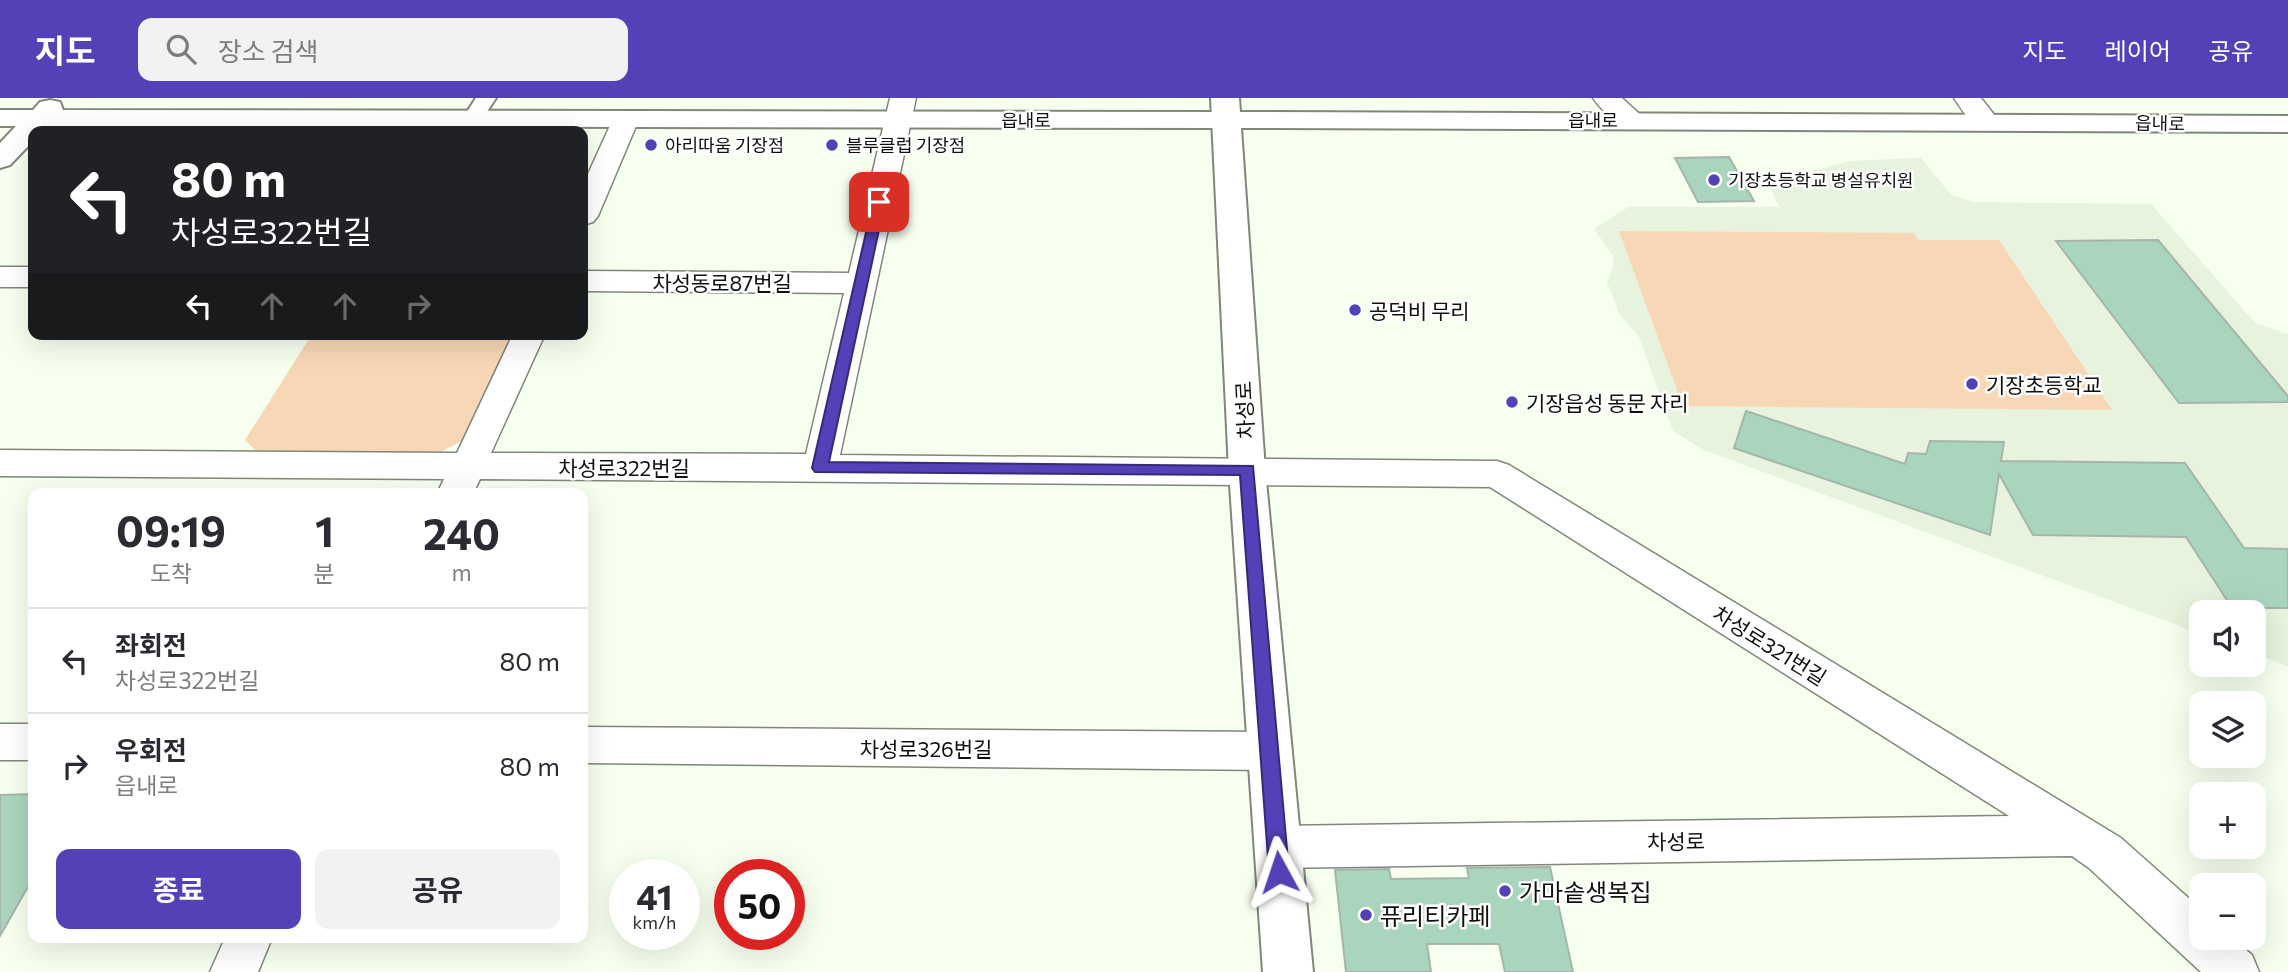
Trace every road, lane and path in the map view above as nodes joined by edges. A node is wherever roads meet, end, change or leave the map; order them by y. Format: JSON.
{"nodes":[{"id":1,"x":1606,"y":98,"type":"edge"},
{"id":2,"x":1967,"y":98,"type":"edge"},
{"id":3,"x":50,"y":108,"type":"edge"},
{"id":4,"x":479,"y":108,"type":"edge"},
{"id":5,"x":900,"y":109,"type":"edge"},
{"id":6,"x":1226,"y":109,"type":"edge"},
{"id":7,"x":0,"y":118,"type":"edge"},
{"id":8,"x":626,"y":119,"type":"junction"},
{"id":9,"x":1633,"y":120,"type":"junction"},
{"id":10,"x":1986,"y":121,"type":"junction"},
{"id":11,"x":2288,"y":124,"type":"edge"},
{"id":12,"x":32,"y":126,"type":"edge"},
{"id":13,"x":28,"y":130,"type":"edge"},
{"id":14,"x":0,"y":159,"type":"edge"},
{"id":15,"x":588,"y":205,"type":"edge"},
{"id":16,"x":0,"y":277,"type":"edge"},
{"id":17,"x":28,"y":277,"type":"edge"},
{"id":18,"x":588,"y":281,"type":"edge"},
{"id":19,"x":861,"y":283,"type":"junction"},
{"id":20,"x":525,"y":340,"type":"edge"},
{"id":21,"x":0,"y":463,"type":"edge"},
{"id":22,"x":820,"y":468,"type":"junction"},
{"id":23,"x":1247,"y":470,"type":"junction"},
{"id":24,"x":461,"y":480,"type":"edge"},
{"id":25,"x":0,"y":742,"type":"edge"},
{"id":26,"x":28,"y":742,"type":"edge"},
{"id":27,"x":588,"y":746,"type":"edge"},
{"id":28,"x":1269,"y":751,"type":"junction"},
{"id":29,"x":2074,"y":836,"type":"junction"},
{"id":30,"x":1277,"y":847,"type":"junction"},
{"id":31,"x":247,"y":943,"type":"edge"},
{"id":32,"x":233,"y":972,"type":"edge"},
{"id":33,"x":1288,"y":972,"type":"edge"},
{"id":34,"x":2235,"y":972,"type":"edge"}],
"edges":[{"from":1,"to":9,"type":"street"},
{"from":2,"to":10,"type":"street"},
{"from":3,"to":4,"type":"main road","name":"읍내로"},
{"from":3,"to":7,"type":"main road","name":"읍내로"},
{"from":3,"to":12,"type":"main road"},
{"from":4,"to":8,"type":"main road","name":"읍내로"},
{"from":5,"to":6,"type":"main road","name":"읍내로"},
{"from":5,"to":8,"type":"main road","name":"읍내로"},
{"from":5,"to":19,"type":"street"},
{"from":6,"to":9,"type":"main road","name":"읍내로"},
{"from":6,"to":23,"type":"main road","name":"차성로"},
{"from":8,"to":15,"type":"street"},
{"from":9,"to":10,"type":"main road","name":"읍내로"},
{"from":10,"to":11,"type":"main road","name":"읍내로"},
{"from":13,"to":14,"type":"main road"},
{"from":16,"to":17,"type":"street"},
{"from":18,"to":19,"type":"street","name":"차성동로87번길"},
{"from":19,"to":22,"type":"street"},
{"from":20,"to":24,"type":"street"},
{"from":21,"to":24,"type":"street","name":"차성로322번길"},
{"from":22,"to":23,"type":"street","name":"차성로322번길"},
{"from":22,"to":24,"type":"street","name":"차성로322번길"},
{"from":23,"to":28,"type":"main road","name":"차성로"},
{"from":23,"to":29,"type":"street","name":"차성로321번길"},
{"from":25,"to":26,"type":"street"},
{"from":27,"to":28,"type":"street","name":"차성로326번길"},
{"from":28,"to":30,"type":"main road","name":"차성로"},
{"from":29,"to":30,"type":"street","name":"차성로"},
{"from":29,"to":34,"type":"street","name":"차성로321번길"},
{"from":30,"to":33,"type":"main road","name":"차성로"},
{"from":31,"to":32,"type":"street"}]}
